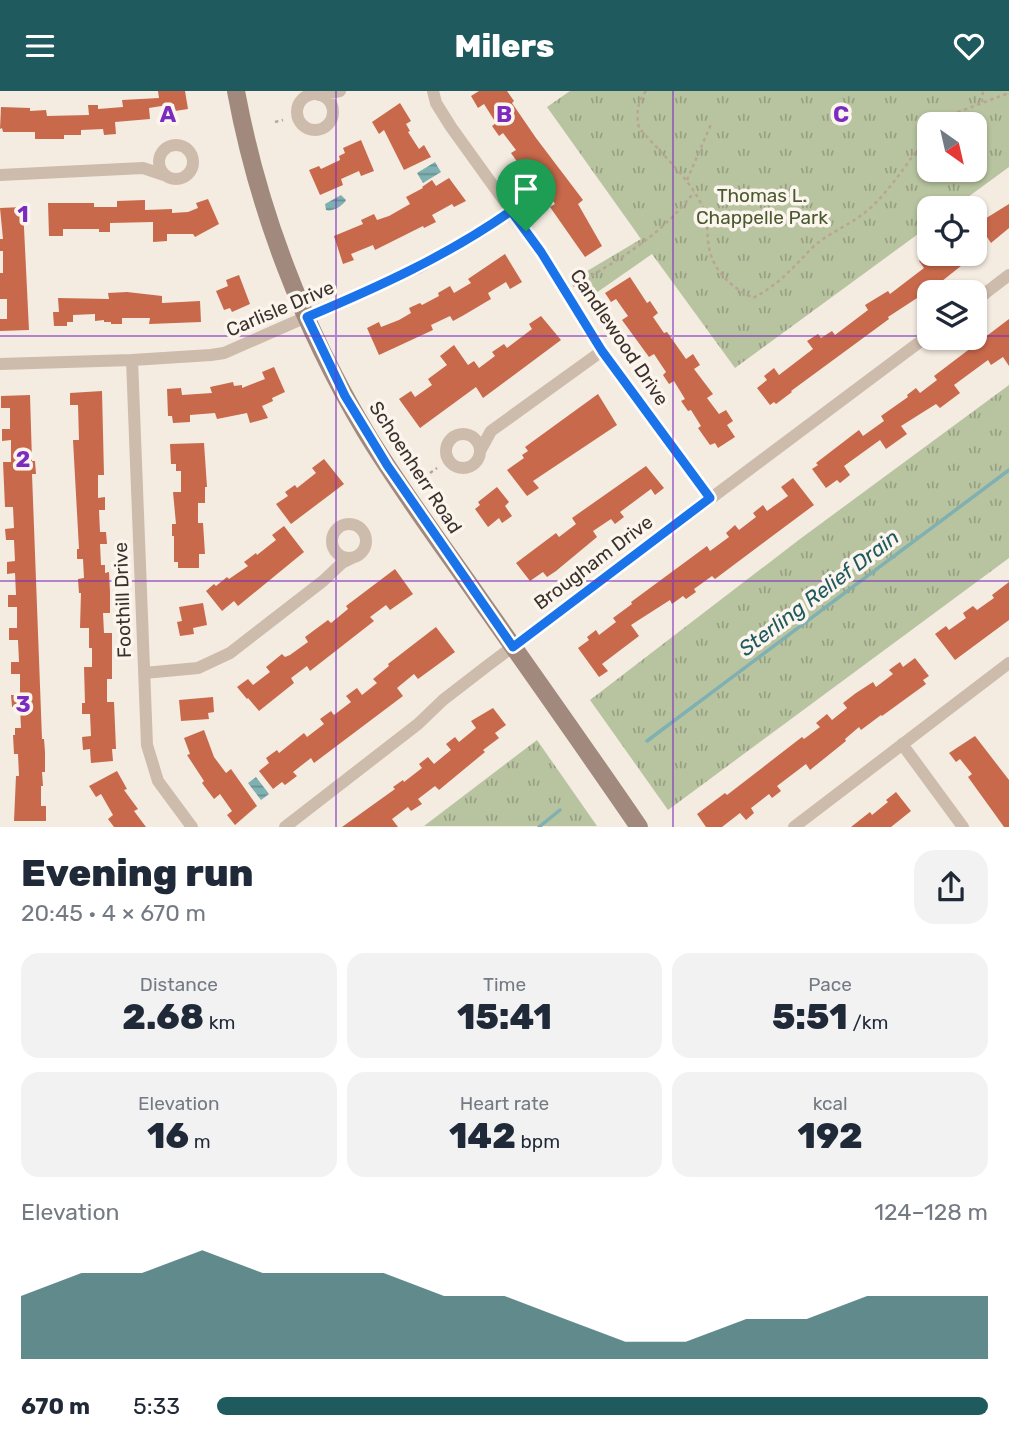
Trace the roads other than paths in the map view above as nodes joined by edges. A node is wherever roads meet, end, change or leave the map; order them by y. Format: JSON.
{"nodes":[{"id":1,"x":236,"y":91,"type":"edge"},
{"id":2,"x":340,"y":91,"type":"edge"},
{"id":3,"x":433,"y":91,"type":"edge"},
{"id":4,"x":319,"y":95,"type":"junction"},
{"id":5,"x":331,"y":106,"type":"junction"},
{"id":6,"x":160,"y":154,"type":"junction"},
{"id":7,"x":143,"y":168,"type":"junction"},
{"id":8,"x":164,"y":174,"type":"junction"},
{"id":9,"x":0,"y":175,"type":"edge"},
{"id":10,"x":511,"y":211,"type":"junction"},
{"id":11,"x":1009,"y":275,"type":"edge"},
{"id":12,"x":987,"y":292,"type":"edge"},
{"id":13,"x":307,"y":317,"type":"junction"},
{"id":14,"x":917,"y":343,"type":"edge"},
{"id":15,"x":602,"y":351,"type":"junction"},
{"id":16,"x":132,"y":360,"type":"junction"},
{"id":17,"x":0,"y":364,"type":"edge"},
{"id":18,"x":491,"y":431,"type":"junction"},
{"id":19,"x":469,"y":434,"type":"junction"},
{"id":20,"x":480,"y":451,"type":"junction"},
{"id":21,"x":710,"y":498,"type":"junction"},
{"id":22,"x":333,"y":548,"type":"junction"},
{"id":23,"x":352,"y":558,"type":"junction"},
{"id":24,"x":333,"y":570,"type":"junction"},
{"id":25,"x":513,"y":647,"type":"junction"},
{"id":26,"x":1009,"y":663,"type":"edge"},
{"id":27,"x":144,"y":673,"type":"junction"},
{"id":28,"x":902,"y":744,"type":"junction"},
{"id":29,"x":192,"y":827,"type":"edge"},
{"id":30,"x":285,"y":827,"type":"edge"},
{"id":31,"x":639,"y":827,"type":"edge"},
{"id":32,"x":794,"y":827,"type":"edge"},
{"id":33,"x":963,"y":827,"type":"edge"}],
"edges":[{"from":1,"to":13,"type":"main road","name":"Schoenherr Road"},
{"from":2,"to":4,"type":"street"},
{"from":2,"to":5,"type":"street"},
{"from":3,"to":10,"type":"street","name":"Candlewood Drive"},
{"from":4,"to":5,"type":"street"},
{"from":4,"to":5,"type":"street"},
{"from":6,"to":7,"type":"street"},
{"from":6,"to":8,"type":"street"},
{"from":6,"to":8,"type":"street"},
{"from":7,"to":8,"type":"street"},
{"from":7,"to":9,"type":"street"},
{"from":10,"to":13,"type":"street","name":"Carlisle Drive"},
{"from":10,"to":15,"type":"street","name":"Candlewood Drive"},
{"from":11,"to":12,"type":"street"},
{"from":13,"to":16,"type":"street","name":"Carlisle Drive"},
{"from":13,"to":25,"type":"main road","name":"Schoenherr Road"},
{"from":14,"to":21,"type":"street","name":"Brougham Drive"},
{"from":15,"to":18,"type":"street"},
{"from":15,"to":21,"type":"street","name":"Candlewood Drive"},
{"from":16,"to":17,"type":"street","name":"Carlisle Drive"},
{"from":16,"to":27,"type":"street","name":"Foothill Drive"},
{"from":18,"to":19,"type":"street"},
{"from":18,"to":20,"type":"street"},
{"from":19,"to":20,"type":"street"},
{"from":19,"to":20,"type":"street"},
{"from":21,"to":25,"type":"street","name":"Brougham Drive"},
{"from":22,"to":23,"type":"street"},
{"from":22,"to":23,"type":"street"},
{"from":22,"to":24,"type":"street"},
{"from":23,"to":24,"type":"street"},
{"from":24,"to":27,"type":"street"},
{"from":25,"to":30,"type":"street","name":"Brougham Drive"},
{"from":25,"to":31,"type":"main road","name":"Schoenherr Road"},
{"from":26,"to":28,"type":"street"},
{"from":27,"to":29,"type":"street","name":"Foothill Drive"},
{"from":28,"to":32,"type":"street"},
{"from":28,"to":33,"type":"street"}]}
